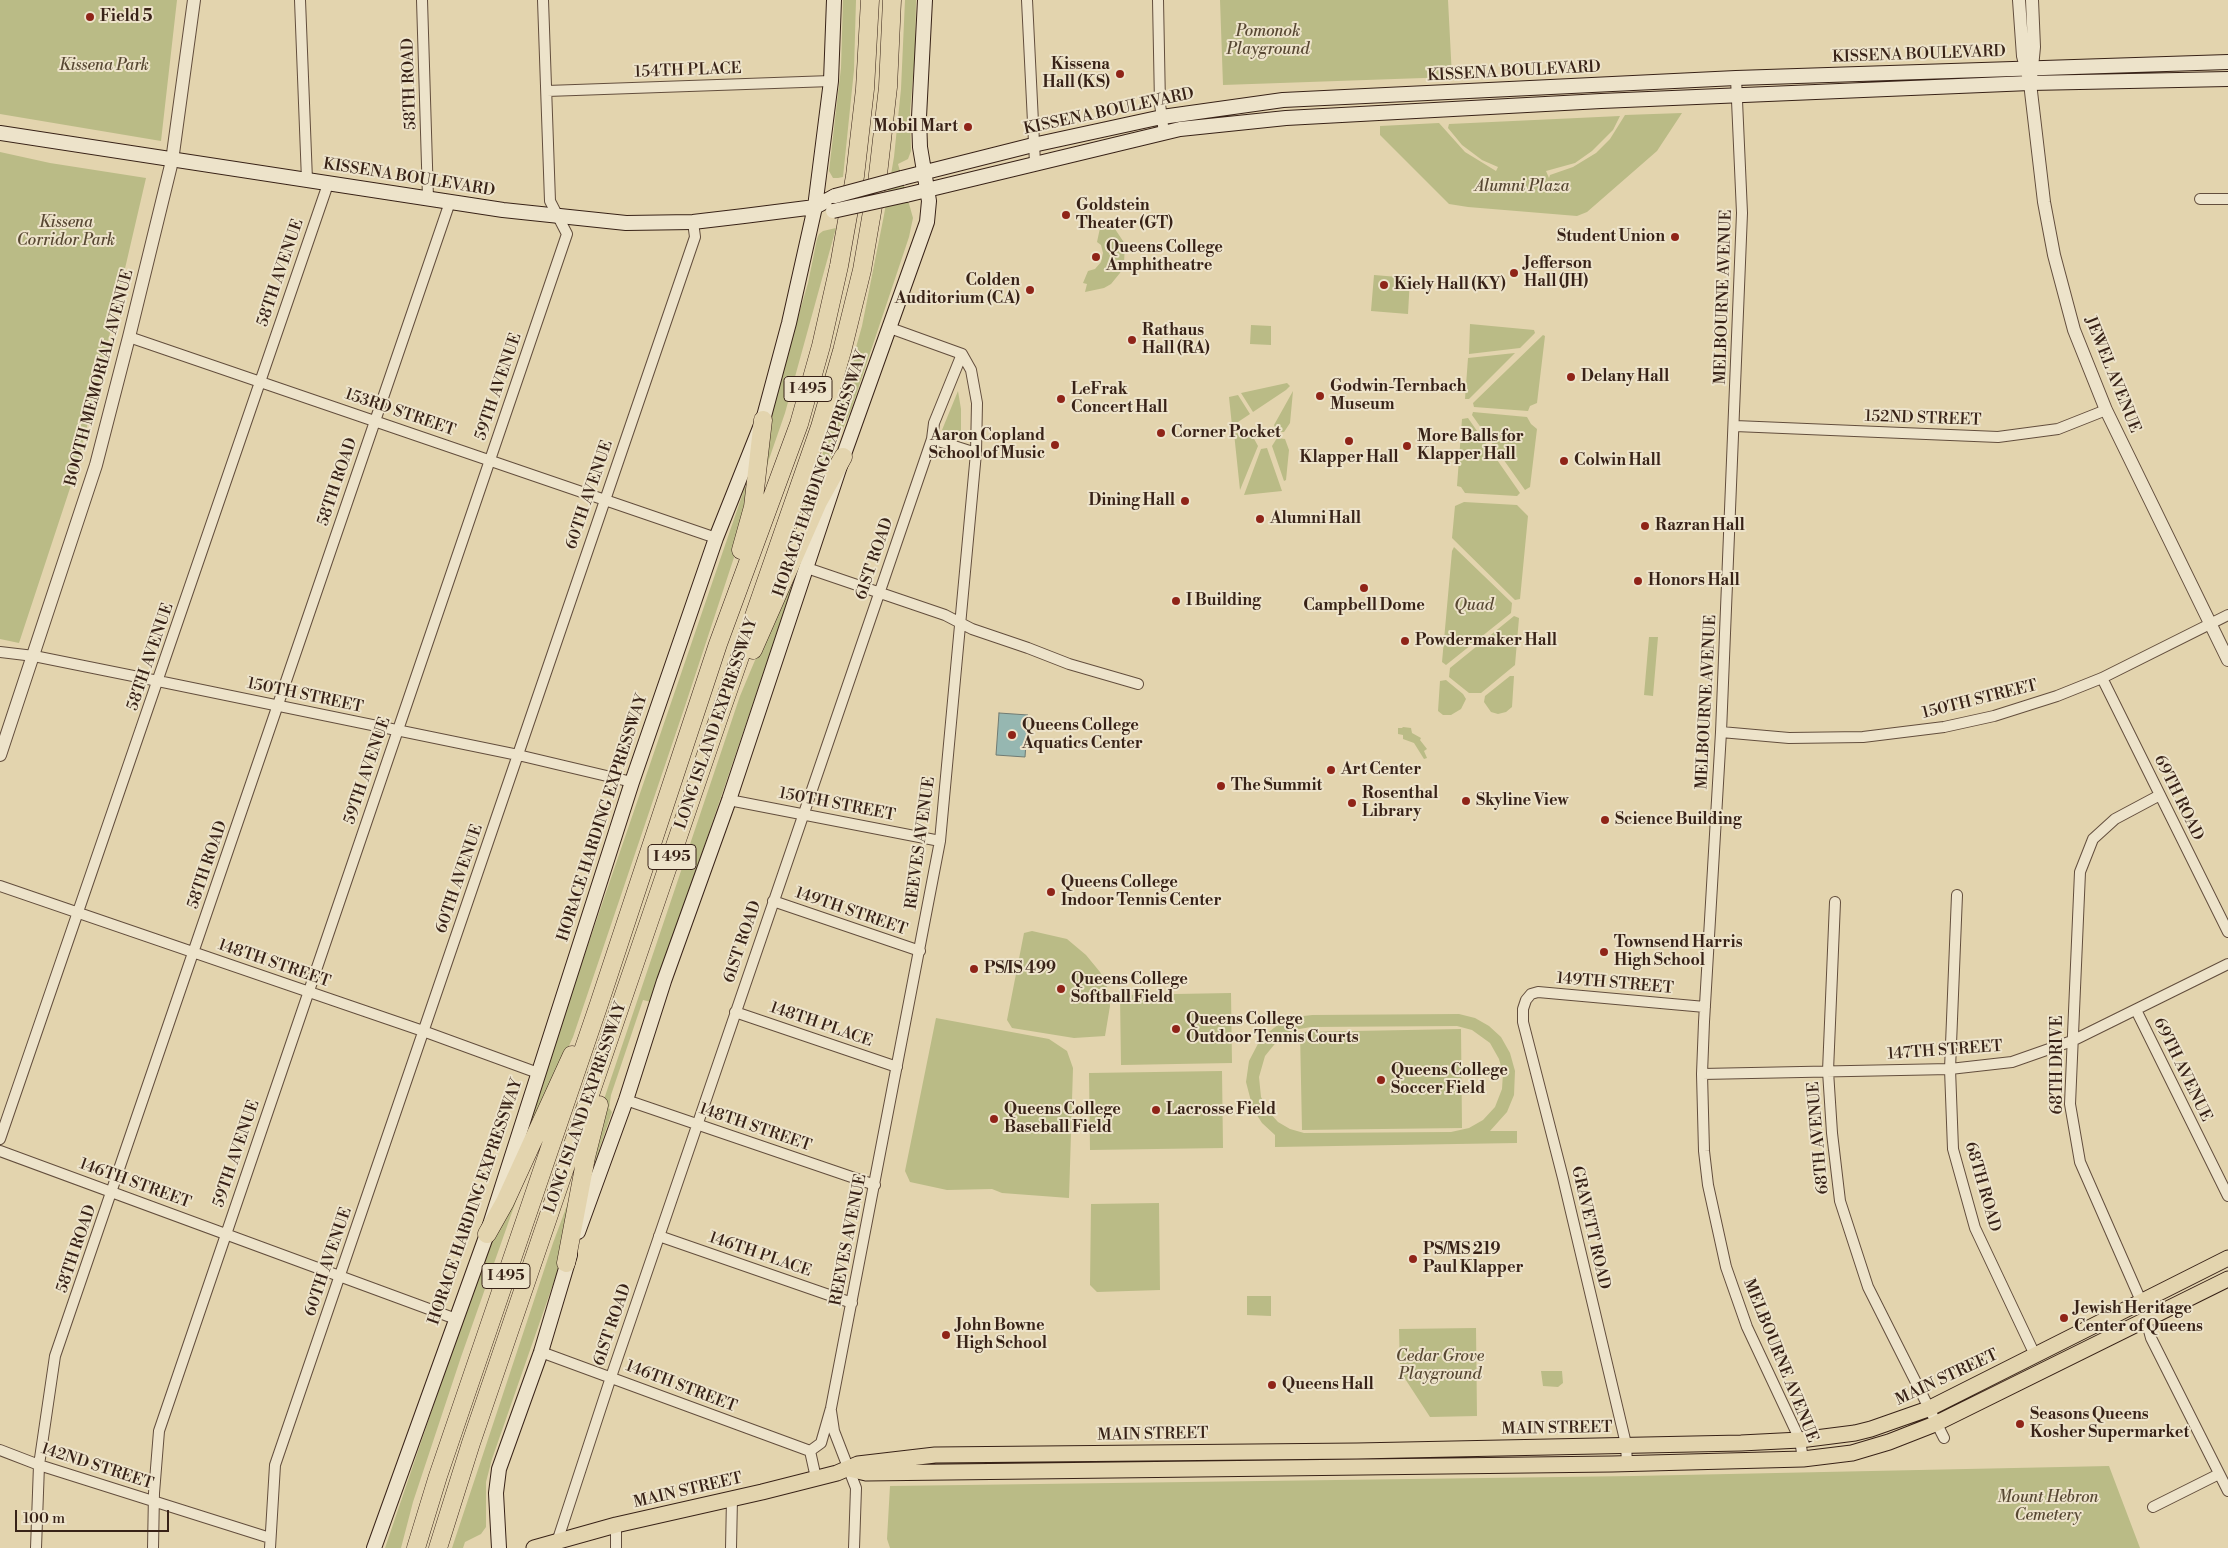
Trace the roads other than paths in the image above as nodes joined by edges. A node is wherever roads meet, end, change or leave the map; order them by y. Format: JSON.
{"nodes":[{"id":1,"x":194,"y":0,"type":"edge"},
{"id":2,"x":300,"y":0,"type":"edge"},
{"id":3,"x":422,"y":0,"type":"edge"},
{"id":4,"x":544,"y":0,"type":"edge"},
{"id":5,"x":834,"y":0,"type":"edge"},
{"id":6,"x":870,"y":0,"type":"edge"},
{"id":7,"x":892,"y":0,"type":"edge"},
{"id":8,"x":925,"y":0,"type":"edge"},
{"id":9,"x":1027,"y":0,"type":"edge"},
{"id":10,"x":1158,"y":0,"type":"edge"},
{"id":11,"x":2019,"y":0,"type":"edge"},
{"id":12,"x":2032,"y":0,"type":"edge"},
{"id":13,"x":2228,"y":62,"type":"edge"},
{"id":14,"x":2029,"y":68,"type":"junction"},
{"id":15,"x":1736,"y":78,"type":"junction"},
{"id":16,"x":2228,"y":79,"type":"edge"},
{"id":17,"x":831,"y":81,"type":"junction"},
{"id":18,"x":2030,"y":82,"type":"junction"},
{"id":19,"x":547,"y":91,"type":"junction"},
{"id":20,"x":1737,"y":95,"type":"junction"},
{"id":21,"x":1162,"y":117,"type":"junction"},
{"id":22,"x":0,"y":133,"type":"edge"},
{"id":23,"x":1164,"y":133,"type":"junction"},
{"id":24,"x":1033,"y":145,"type":"junction"},
{"id":25,"x":172,"y":161,"type":"junction"},
{"id":26,"x":1035,"y":163,"type":"junction"},
{"id":27,"x":924,"y":173,"type":"junction"},
{"id":28,"x":307,"y":180,"type":"junction"},
{"id":29,"x":328,"y":184,"type":"junction"},
{"id":30,"x":927,"y":190,"type":"junction"},
{"id":31,"x":428,"y":198,"type":"junction"},
{"id":32,"x":2200,"y":199,"type":"dead end"},
{"id":33,"x":2228,"y":199,"type":"edge"},
{"id":34,"x":450,"y":202,"type":"junction"},
{"id":35,"x":815,"y":207,"type":"junction"},
{"id":36,"x":558,"y":216,"type":"junction"},
{"id":37,"x":692,"y":222,"type":"junction"},
{"id":38,"x":890,"y":328,"type":"junction"},
{"id":39,"x":129,"y":337,"type":"junction"},
{"id":40,"x":962,"y":354,"type":"junction"},
{"id":41,"x":260,"y":381,"type":"junction"},
{"id":42,"x":2106,"y":410,"type":"junction"},
{"id":43,"x":375,"y":420,"type":"junction"},
{"id":44,"x":763,"y":420,"type":"junction"},
{"id":45,"x":1735,"y":426,"type":"junction"},
{"id":46,"x":932,"y":440,"type":"junction"},
{"id":47,"x":976,"y":452,"type":"junction"},
{"id":48,"x":843,"y":456,"type":"junction"},
{"id":49,"x":490,"y":460,"type":"junction"},
{"id":50,"x":604,"y":500,"type":"junction"},
{"id":51,"x":716,"y":538,"type":"junction"},
{"id":52,"x":807,"y":568,"type":"junction"},
{"id":53,"x":879,"y":592,"type":"junction"},
{"id":54,"x":2228,"y":615,"type":"edge"},
{"id":55,"x":960,"y":622,"type":"junction"},
{"id":56,"x":2210,"y":624,"type":"junction"},
{"id":57,"x":718,"y":644,"type":"junction"},
{"id":58,"x":0,"y":652,"type":"edge"},
{"id":59,"x":34,"y":656,"type":"junction"},
{"id":60,"x":2228,"y":660,"type":"edge"},
{"id":61,"x":2102,"y":678,"type":"junction"},
{"id":62,"x":158,"y":681,"type":"junction"},
{"id":63,"x":1138,"y":684,"type":"dead end"},
{"id":64,"x":278,"y":706,"type":"junction"},
{"id":65,"x":722,"y":708,"type":"junction"},
{"id":66,"x":398,"y":730,"type":"junction"},
{"id":67,"x":1721,"y":732,"type":"junction"},
{"id":68,"x":0,"y":755,"type":"edge"},
{"id":69,"x":518,"y":755,"type":"junction"},
{"id":70,"x":632,"y":782,"type":"junction"},
{"id":71,"x":2160,"y":795,"type":"junction"},
{"id":72,"x":729,"y":800,"type":"junction"},
{"id":73,"x":803,"y":814,"type":"junction"},
{"id":74,"x":940,"y":841,"type":"junction"},
{"id":75,"x":0,"y":886,"type":"edge"},
{"id":76,"x":1958,"y":895,"type":"dead end"},
{"id":77,"x":773,"y":901,"type":"junction"},
{"id":78,"x":1835,"y":902,"type":"dead end"},
{"id":79,"x":79,"y":913,"type":"junction"},
{"id":80,"x":2228,"y":932,"type":"edge"},
{"id":81,"x":920,"y":951,"type":"junction"},
{"id":82,"x":194,"y":952,"type":"junction"},
{"id":83,"x":2228,"y":964,"type":"edge"},
{"id":84,"x":309,"y":992,"type":"junction"},
{"id":85,"x":1526,"y":1000,"type":"joint"},
{"id":86,"x":599,"y":1004,"type":"junction"},
{"id":87,"x":621,"y":1006,"type":"junction"},
{"id":88,"x":1705,"y":1007,"type":"junction"},
{"id":89,"x":2136,"y":1010,"type":"junction"},
{"id":90,"x":736,"y":1012,"type":"junction"},
{"id":91,"x":423,"y":1031,"type":"junction"},
{"id":92,"x":2072,"y":1040,"type":"junction"},
{"id":93,"x":897,"y":1067,"type":"junction"},
{"id":94,"x":1950,"y":1069,"type":"junction"},
{"id":95,"x":1828,"y":1072,"type":"junction"},
{"id":96,"x":538,"y":1073,"type":"junction"},
{"id":97,"x":1702,"y":1074,"type":"junction"},
{"id":98,"x":626,"y":1100,"type":"junction"},
{"id":99,"x":697,"y":1124,"type":"junction"},
{"id":100,"x":0,"y":1139,"type":"edge"},
{"id":101,"x":0,"y":1151,"type":"edge"},
{"id":102,"x":875,"y":1185,"type":"junction"},
{"id":103,"x":112,"y":1192,"type":"junction"},
{"id":104,"x":2228,"y":1196,"type":"edge"},
{"id":105,"x":226,"y":1234,"type":"junction"},
{"id":106,"x":487,"y":1234,"type":"junction"},
{"id":107,"x":659,"y":1236,"type":"junction"},
{"id":108,"x":2228,"y":1258,"type":"edge"},
{"id":109,"x":566,"y":1263,"type":"junction"},
{"id":110,"x":340,"y":1277,"type":"junction"},
{"id":111,"x":2228,"y":1279,"type":"edge"},
{"id":112,"x":2141,"y":1301,"type":"junction"},
{"id":113,"x":852,"y":1303,"type":"junction"},
{"id":114,"x":456,"y":1319,"type":"junction"},
{"id":115,"x":2146,"y":1319,"type":"junction"},
{"id":116,"x":541,"y":1352,"type":"junction"},
{"id":117,"x":2035,"y":1355,"type":"junction"},
{"id":118,"x":611,"y":1377,"type":"junction"},
{"id":119,"x":831,"y":1408,"type":"junction"},
{"id":120,"x":1928,"y":1409,"type":"junction"},
{"id":121,"x":1935,"y":1424,"type":"junction"},
{"id":122,"x":1944,"y":1438,"type":"dead end"},
{"id":123,"x":1800,"y":1440,"type":"junction"},
{"id":124,"x":1626,"y":1444,"type":"junction"},
{"id":125,"x":0,"y":1450,"type":"edge"},
{"id":126,"x":810,"y":1451,"type":"junction"},
{"id":127,"x":1803,"y":1459,"type":"junction"},
{"id":128,"x":1627,"y":1464,"type":"junction"},
{"id":129,"x":39,"y":1465,"type":"junction"},
{"id":130,"x":849,"y":1469,"type":"junction"},
{"id":131,"x":2220,"y":1474,"type":"junction"},
{"id":132,"x":816,"y":1478,"type":"junction"},
{"id":133,"x":2228,"y":1491,"type":"edge"},
{"id":134,"x":732,"y":1498,"type":"junction"},
{"id":135,"x":154,"y":1502,"type":"junction"},
{"id":136,"x":2153,"y":1508,"type":"dead end"},
{"id":137,"x":616,"y":1525,"type":"junction"},
{"id":138,"x":557,"y":1542,"type":"junction"},
{"id":139,"x":270,"y":1543,"type":"edge"},
{"id":140,"x":36,"y":1548,"type":"edge"},
{"id":141,"x":153,"y":1548,"type":"edge"},
{"id":142,"x":374,"y":1548,"type":"edge"},
{"id":143,"x":416,"y":1548,"type":"edge"},
{"id":144,"x":438,"y":1548,"type":"edge"},
{"id":145,"x":499,"y":1548,"type":"edge"},
{"id":146,"x":534,"y":1548,"type":"edge"},
{"id":147,"x":616,"y":1548,"type":"edge"},
{"id":148,"x":731,"y":1548,"type":"edge"},
{"id":149,"x":854,"y":1548,"type":"edge"}],
"edges":[{"from":1,"to":25,"type":"street","name":"BOOTH MEMORIAL AVENUE"},
{"from":2,"to":28,"type":"street"},
{"from":3,"to":31,"type":"street","name":"58TH ROAD"},
{"from":4,"to":19,"type":"street","name":"59TH AVENUE"},
{"from":5,"to":17,"type":"main road","name":"HORACE HARDING EXPRESSWAY"},
{"from":6,"to":57,"type":"highway","name":"LONG ISLAND EXPRESSWAY","number":"I 495"},
{"from":7,"to":65,"type":"highway","name":"LONG ISLAND EXPRESSWAY","number":"I 495"},
{"from":8,"to":27,"type":"main road","name":"HORACE HARDING EXPRESSWAY"},
{"from":9,"to":24,"type":"street"},
{"from":10,"to":21,"type":"street"},
{"from":11,"to":14,"type":"street","name":"JEWEL AVENUE"},
{"from":12,"to":14,"type":"street","name":"JEWEL AVENUE"},
{"from":13,"to":14,"type":"main road","name":"KISSENA BOULEVARD"},
{"from":14,"to":15,"type":"main road","name":"KISSENA BOULEVARD"},
{"from":14,"to":18,"type":"street","name":"JEWEL AVENUE"},
{"from":15,"to":20,"type":"street","name":"MELBOURNE AVENUE"},
{"from":15,"to":21,"type":"main road","name":"KISSENA BOULEVARD"},
{"from":16,"to":18,"type":"main road","name":"KISSENA BOULEVARD"},
{"from":17,"to":19,"type":"street","name":"154TH PLACE"},
{"from":17,"to":35,"type":"main road","name":"HORACE HARDING EXPRESSWAY"},
{"from":18,"to":20,"type":"main road","name":"KISSENA BOULEVARD"},
{"from":18,"to":42,"type":"street","name":"JEWEL AVENUE"},
{"from":19,"to":36,"type":"street","name":"59TH AVENUE"},
{"from":20,"to":23,"type":"main road","name":"KISSENA BOULEVARD"},
{"from":20,"to":45,"type":"street","name":"MELBOURNE AVENUE"},
{"from":21,"to":23,"type":"street"},
{"from":21,"to":24,"type":"main road","name":"KISSENA BOULEVARD"},
{"from":22,"to":25,"type":"main road","name":"KISSENA BOULEVARD"},
{"from":23,"to":26,"type":"main road","name":"KISSENA BOULEVARD"},
{"from":24,"to":26,"type":"street"},
{"from":24,"to":27,"type":"main road","name":"KISSENA BOULEVARD"},
{"from":25,"to":28,"type":"main road","name":"KISSENA BOULEVARD"},
{"from":25,"to":39,"type":"street","name":"BOOTH MEMORIAL AVENUE"},
{"from":26,"to":30,"type":"main road","name":"KISSENA BOULEVARD"},
{"from":27,"to":30,"type":"main road","name":"HORACE HARDING EXPRESSWAY"},
{"from":27,"to":35,"type":"main road","name":"KISSENA BOULEVARD","bridge":true},
{"from":28,"to":29,"type":"main road","name":"KISSENA BOULEVARD"},
{"from":29,"to":31,"type":"main road","name":"KISSENA BOULEVARD"},
{"from":29,"to":41,"type":"street","name":"58TH AVENUE"},
{"from":30,"to":35,"type":"main road","name":"KISSENA BOULEVARD","bridge":true},
{"from":30,"to":38,"type":"main road","name":"HORACE HARDING EXPRESSWAY"},
{"from":31,"to":34,"type":"main road","name":"KISSENA BOULEVARD"},
{"from":32,"to":33,"type":"street"},
{"from":34,"to":36,"type":"main road","name":"KISSENA BOULEVARD"},
{"from":34,"to":43,"type":"street","name":"58TH ROAD"},
{"from":35,"to":37,"type":"main road","name":"KISSENA BOULEVARD"},
{"from":35,"to":44,"type":"main road","name":"HORACE HARDING EXPRESSWAY"},
{"from":36,"to":37,"type":"main road","name":"KISSENA BOULEVARD"},
{"from":36,"to":49,"type":"street","name":"59TH AVENUE"},
{"from":37,"to":50,"type":"street","name":"60TH AVENUE"},
{"from":38,"to":40,"type":"street"},
{"from":38,"to":48,"type":"main road","name":"HORACE HARDING EXPRESSWAY"},
{"from":39,"to":41,"type":"street","name":"153RD STREET"},
{"from":39,"to":59,"type":"street","name":"BOOTH MEMORIAL AVENUE"},
{"from":40,"to":46,"type":"street","name":"61ST ROAD"},
{"from":40,"to":47,"type":"street","name":"REEVES AVENUE"},
{"from":41,"to":43,"type":"street","name":"153RD STREET"},
{"from":41,"to":62,"type":"street","name":"58TH AVENUE"},
{"from":42,"to":45,"type":"street","name":"152ND STREET"},
{"from":42,"to":56,"type":"street","name":"JEWEL AVENUE"},
{"from":43,"to":49,"type":"street","name":"153RD STREET"},
{"from":43,"to":64,"type":"street","name":"58TH ROAD"},
{"from":44,"to":51,"type":"main road","name":"HORACE HARDING EXPRESSWAY"},
{"from":44,"to":57,"type":"highway"},
{"from":45,"to":67,"type":"street","name":"MELBOURNE AVENUE"},
{"from":46,"to":47,"type":"street"},
{"from":46,"to":53,"type":"street","name":"61ST ROAD"},
{"from":47,"to":55,"type":"street","name":"REEVES AVENUE"},
{"from":48,"to":52,"type":"main road","name":"HORACE HARDING EXPRESSWAY"},
{"from":48,"to":65,"type":"highway"},
{"from":49,"to":50,"type":"street","name":"153RD STREET"},
{"from":49,"to":66,"type":"street","name":"59TH AVENUE"},
{"from":50,"to":51,"type":"street","name":"153RD STREET"},
{"from":50,"to":69,"type":"street","name":"60TH AVENUE"},
{"from":51,"to":70,"type":"main road","name":"HORACE HARDING EXPRESSWAY"},
{"from":52,"to":53,"type":"street"},
{"from":52,"to":72,"type":"main road","name":"HORACE HARDING EXPRESSWAY"},
{"from":53,"to":55,"type":"street"},
{"from":53,"to":73,"type":"street","name":"61ST ROAD"},
{"from":54,"to":56,"type":"street","name":"150TH STREET"},
{"from":55,"to":63,"type":"street"},
{"from":55,"to":74,"type":"street","name":"REEVES AVENUE"},
{"from":56,"to":60,"type":"street","name":"JEWEL AVENUE"},
{"from":56,"to":61,"type":"street","name":"150TH STREET"},
{"from":57,"to":86,"type":"highway","name":"LONG ISLAND EXPRESSWAY","number":"I 495"},
{"from":58,"to":59,"type":"street","name":"150TH STREET"},
{"from":59,"to":62,"type":"street","name":"150TH STREET"},
{"from":59,"to":68,"type":"street","name":"BOOTH MEMORIAL AVENUE"},
{"from":61,"to":67,"type":"street","name":"150TH STREET"},
{"from":61,"to":71,"type":"street","name":"69TH ROAD"},
{"from":62,"to":64,"type":"street","name":"150TH STREET"},
{"from":62,"to":79,"type":"street","name":"58TH AVENUE"},
{"from":64,"to":66,"type":"street","name":"150TH STREET"},
{"from":64,"to":82,"type":"street","name":"58TH ROAD"},
{"from":65,"to":87,"type":"highway","name":"LONG ISLAND EXPRESSWAY","number":"I 495"},
{"from":66,"to":69,"type":"street","name":"150TH STREET"},
{"from":66,"to":84,"type":"street","name":"59TH AVENUE"},
{"from":67,"to":88,"type":"street","name":"MELBOURNE AVENUE"},
{"from":69,"to":70,"type":"street","name":"150TH STREET"},
{"from":69,"to":91,"type":"street","name":"60TH AVENUE"},
{"from":70,"to":96,"type":"main road","name":"HORACE HARDING EXPRESSWAY"},
{"from":71,"to":80,"type":"street","name":"69TH ROAD"},
{"from":71,"to":92,"type":"street","name":"68TH DRIVE"},
{"from":72,"to":73,"type":"street","name":"150TH STREET"},
{"from":72,"to":98,"type":"main road","name":"HORACE HARDING EXPRESSWAY"},
{"from":73,"to":74,"type":"street","name":"150TH STREET"},
{"from":73,"to":77,"type":"street","name":"61ST ROAD"},
{"from":74,"to":81,"type":"street","name":"REEVES AVENUE"},
{"from":75,"to":79,"type":"street","name":"148TH STREET"},
{"from":76,"to":94,"type":"street","name":"68TH ROAD"},
{"from":77,"to":81,"type":"street","name":"149TH STREET"},
{"from":77,"to":90,"type":"street","name":"61ST ROAD"},
{"from":78,"to":95,"type":"street","name":"68TH AVENUE"},
{"from":79,"to":82,"type":"street","name":"148TH STREET"},
{"from":79,"to":100,"type":"street","name":"58TH AVENUE"},
{"from":81,"to":93,"type":"street","name":"REEVES AVENUE"},
{"from":82,"to":84,"type":"street","name":"148TH STREET"},
{"from":82,"to":103,"type":"street","name":"58TH ROAD"},
{"from":83,"to":89,"type":"street","name":"147TH STREET"},
{"from":84,"to":91,"type":"street","name":"148TH STREET"},
{"from":84,"to":105,"type":"street","name":"59TH AVENUE"},
{"from":85,"to":88,"type":"street","name":"149TH STREET"},
{"from":85,"to":124,"type":"street","name":"GRAVETT ROAD"},
{"from":86,"to":106,"type":"highway"},
{"from":86,"to":143,"type":"highway","name":"LONG ISLAND EXPRESSWAY","number":"I 495"},
{"from":87,"to":109,"type":"highway"},
{"from":87,"to":144,"type":"highway","name":"LONG ISLAND EXPRESSWAY","number":"I 495"},
{"from":88,"to":97,"type":"street","name":"MELBOURNE AVENUE"},
{"from":89,"to":92,"type":"street","name":"147TH STREET"},
{"from":89,"to":104,"type":"street","name":"69TH AVENUE"},
{"from":90,"to":93,"type":"street","name":"148TH PLACE"},
{"from":90,"to":99,"type":"street","name":"61ST ROAD"},
{"from":91,"to":96,"type":"street","name":"148TH STREET"},
{"from":91,"to":110,"type":"street","name":"60TH AVENUE"},
{"from":92,"to":94,"type":"street","name":"147TH STREET"},
{"from":92,"to":112,"type":"street","name":"68TH DRIVE"},
{"from":93,"to":102,"type":"street","name":"REEVES AVENUE"},
{"from":94,"to":95,"type":"street","name":"147TH STREET"},
{"from":94,"to":117,"type":"street","name":"68TH ROAD"},
{"from":95,"to":97,"type":"street","name":"147TH STREET"},
{"from":95,"to":120,"type":"street","name":"68TH AVENUE"},
{"from":96,"to":106,"type":"main road","name":"HORACE HARDING EXPRESSWAY"},
{"from":97,"to":123,"type":"street","name":"MELBOURNE AVENUE"},
{"from":98,"to":99,"type":"street","name":"148TH STREET"},
{"from":98,"to":109,"type":"main road","name":"HORACE HARDING EXPRESSWAY"},
{"from":99,"to":102,"type":"street","name":"148TH STREET"},
{"from":99,"to":107,"type":"street","name":"61ST ROAD"},
{"from":101,"to":103,"type":"street","name":"146TH STREET"},
{"from":102,"to":113,"type":"street","name":"REEVES AVENUE"},
{"from":103,"to":105,"type":"street","name":"146TH STREET"},
{"from":103,"to":129,"type":"street","name":"58TH ROAD"},
{"from":105,"to":110,"type":"street","name":"146TH STREET"},
{"from":105,"to":135,"type":"street","name":"59TH AVENUE"},
{"from":106,"to":114,"type":"main road","name":"HORACE HARDING EXPRESSWAY"},
{"from":107,"to":113,"type":"street","name":"146TH PLACE"},
{"from":107,"to":118,"type":"street","name":"61ST ROAD"},
{"from":108,"to":112,"type":"main road","name":"MAIN STREET"},
{"from":109,"to":116,"type":"main road","name":"HORACE HARDING EXPRESSWAY"},
{"from":110,"to":114,"type":"street","name":"146TH STREET"},
{"from":110,"to":139,"type":"street","name":"60TH AVENUE"},
{"from":111,"to":115,"type":"main road","name":"MAIN STREET"},
{"from":112,"to":115,"type":"street","name":"68TH DRIVE"},
{"from":112,"to":117,"type":"main road","name":"MAIN STREET"},
{"from":113,"to":119,"type":"street","name":"REEVES AVENUE"},
{"from":114,"to":142,"type":"main road","name":"HORACE HARDING EXPRESSWAY"},
{"from":115,"to":121,"type":"main road","name":"MAIN STREET"},
{"from":115,"to":131,"type":"street","name":"68TH DRIVE"},
{"from":116,"to":118,"type":"street","name":"146TH STREET"},
{"from":116,"to":145,"type":"main road","name":"HORACE HARDING EXPRESSWAY"},
{"from":117,"to":120,"type":"main road","name":"MAIN STREET"},
{"from":118,"to":126,"type":"street","name":"146TH STREET"},
{"from":118,"to":138,"type":"street","name":"61ST ROAD"},
{"from":119,"to":126,"type":"street","name":"REEVES AVENUE"},
{"from":119,"to":130,"type":"street","name":"REEVES AVENUE"},
{"from":120,"to":121,"type":"street","name":"68TH AVENUE"},
{"from":120,"to":123,"type":"main road","name":"MAIN STREET"},
{"from":121,"to":122,"type":"street","name":"68TH AVENUE"},
{"from":121,"to":127,"type":"main road","name":"MAIN STREET"},
{"from":123,"to":124,"type":"main road","name":"MAIN STREET"},
{"from":123,"to":127,"type":"street","name":"MELBOURNE AVENUE"},
{"from":124,"to":128,"type":"street","name":"GRAVETT ROAD"},
{"from":124,"to":130,"type":"main road","name":"MAIN STREET"},
{"from":125,"to":129,"type":"street","name":"142ND STREET"},
{"from":126,"to":132,"type":"street"},
{"from":127,"to":128,"type":"main road","name":"MAIN STREET"},
{"from":128,"to":130,"type":"main road","name":"MAIN STREET"},
{"from":129,"to":135,"type":"street","name":"142ND STREET"},
{"from":129,"to":140,"type":"street","name":"58TH ROAD"},
{"from":130,"to":132,"type":"main road","name":"MAIN STREET"},
{"from":130,"to":149,"type":"street","name":"REEVES AVENUE"},
{"from":131,"to":133,"type":"street","name":"68TH DRIVE"},
{"from":131,"to":136,"type":"street"},
{"from":132,"to":134,"type":"main road","name":"MAIN STREET"},
{"from":134,"to":137,"type":"main road","name":"MAIN STREET"},
{"from":134,"to":148,"type":"street"},
{"from":135,"to":139,"type":"street","name":"142ND STREET"},
{"from":135,"to":141,"type":"street","name":"59TH AVENUE"},
{"from":137,"to":138,"type":"main road","name":"MAIN STREET"},
{"from":137,"to":147,"type":"street"},
{"from":138,"to":146,"type":"main road","name":"MAIN STREET"}]}
